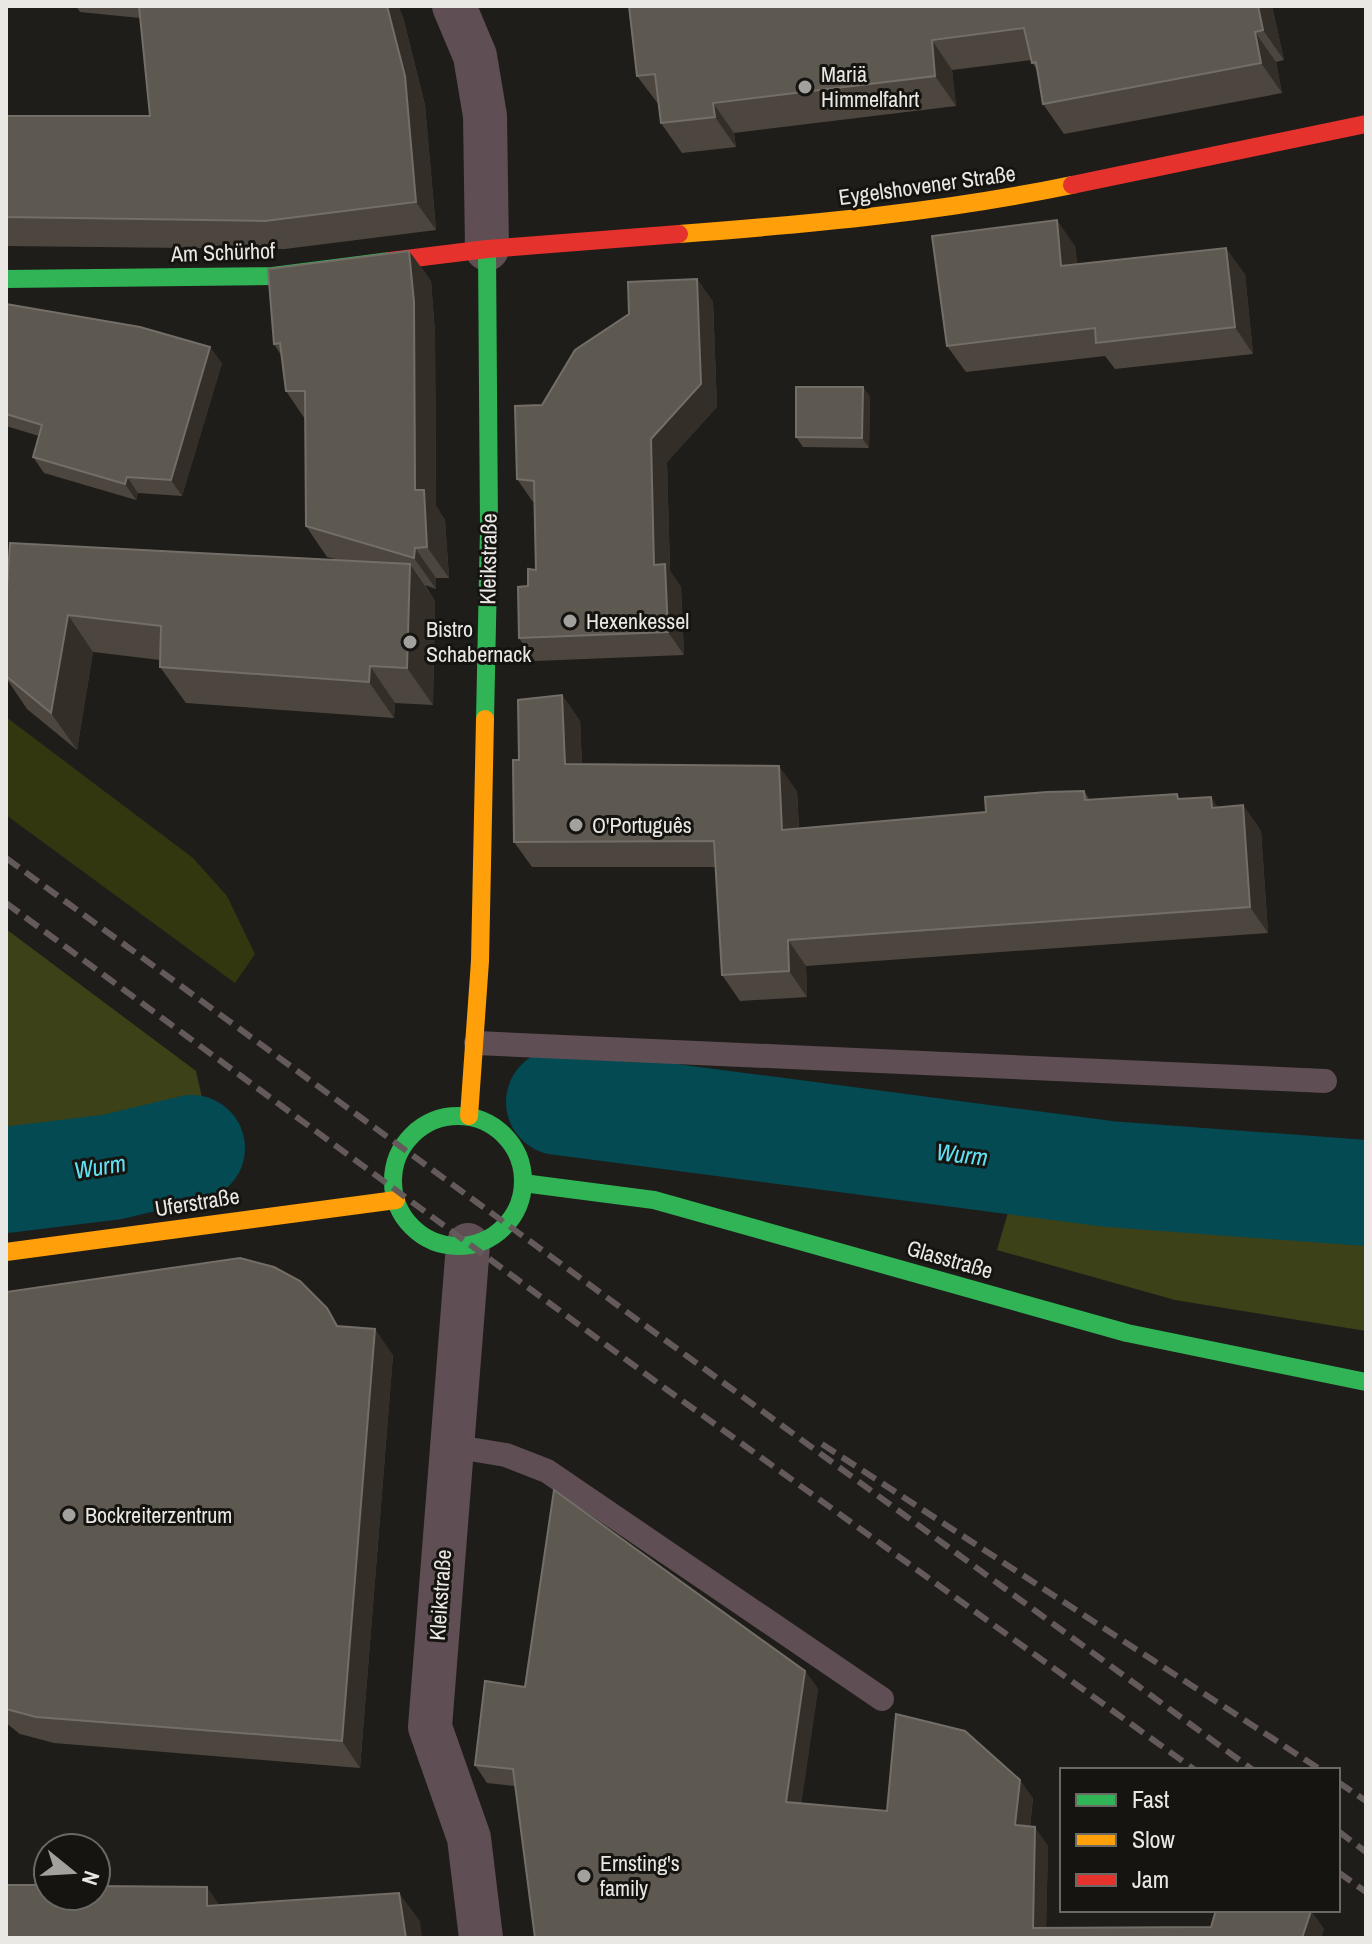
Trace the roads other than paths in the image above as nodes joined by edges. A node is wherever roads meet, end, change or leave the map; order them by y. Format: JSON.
{"nodes":[{"id":1,"x":454,"y":6,"type":"edge"},
{"id":2,"x":1366,"y":124,"type":"edge"},
{"id":3,"x":487,"y":249,"type":"junction"},
{"id":4,"x":6,"y":279,"type":"edge"},
{"id":5,"x":476,"y":1043,"type":"junction"},
{"id":6,"x":1325,"y":1081,"type":"dead end"},
{"id":7,"x":469,"y":1116,"type":"junction"},
{"id":8,"x":523,"y":1183,"type":"junction"},
{"id":9,"x":396,"y":1200,"type":"junction"},
{"id":10,"x":468,"y":1245,"type":"junction"},
{"id":11,"x":6,"y":1252,"type":"edge"},
{"id":12,"x":1366,"y":1382,"type":"edge"},
{"id":13,"x":451,"y":1446,"type":"junction"},
{"id":14,"x":882,"y":1699,"type":"dead end"},
{"id":15,"x":481,"y":1938,"type":"edge"}],
"edges":[{"from":1,"to":3,"type":"street","name":"Kleikstraße"},
{"from":2,"to":3,"type":"street","name":"Eygelshovener Straße"},
{"from":3,"to":4,"type":"street","name":"Am Schürhof"},
{"from":3,"to":5,"type":"street","name":"Kleikstraße"},
{"from":5,"to":6,"type":"lane"},
{"from":5,"to":7,"type":"street","name":"Kleikstraße"},
{"from":7,"to":8,"type":"street"},
{"from":7,"to":9,"type":"street"},
{"from":8,"to":10,"type":"street"},
{"from":8,"to":12,"type":"street","name":"Glasstraße"},
{"from":9,"to":10,"type":"street"},
{"from":9,"to":11,"type":"street","name":"Uferstraße"},
{"from":10,"to":13,"type":"street","name":"Kleikstraße"},
{"from":13,"to":14,"type":"lane"},
{"from":13,"to":15,"type":"street","name":"Kleikstraße"}]}
